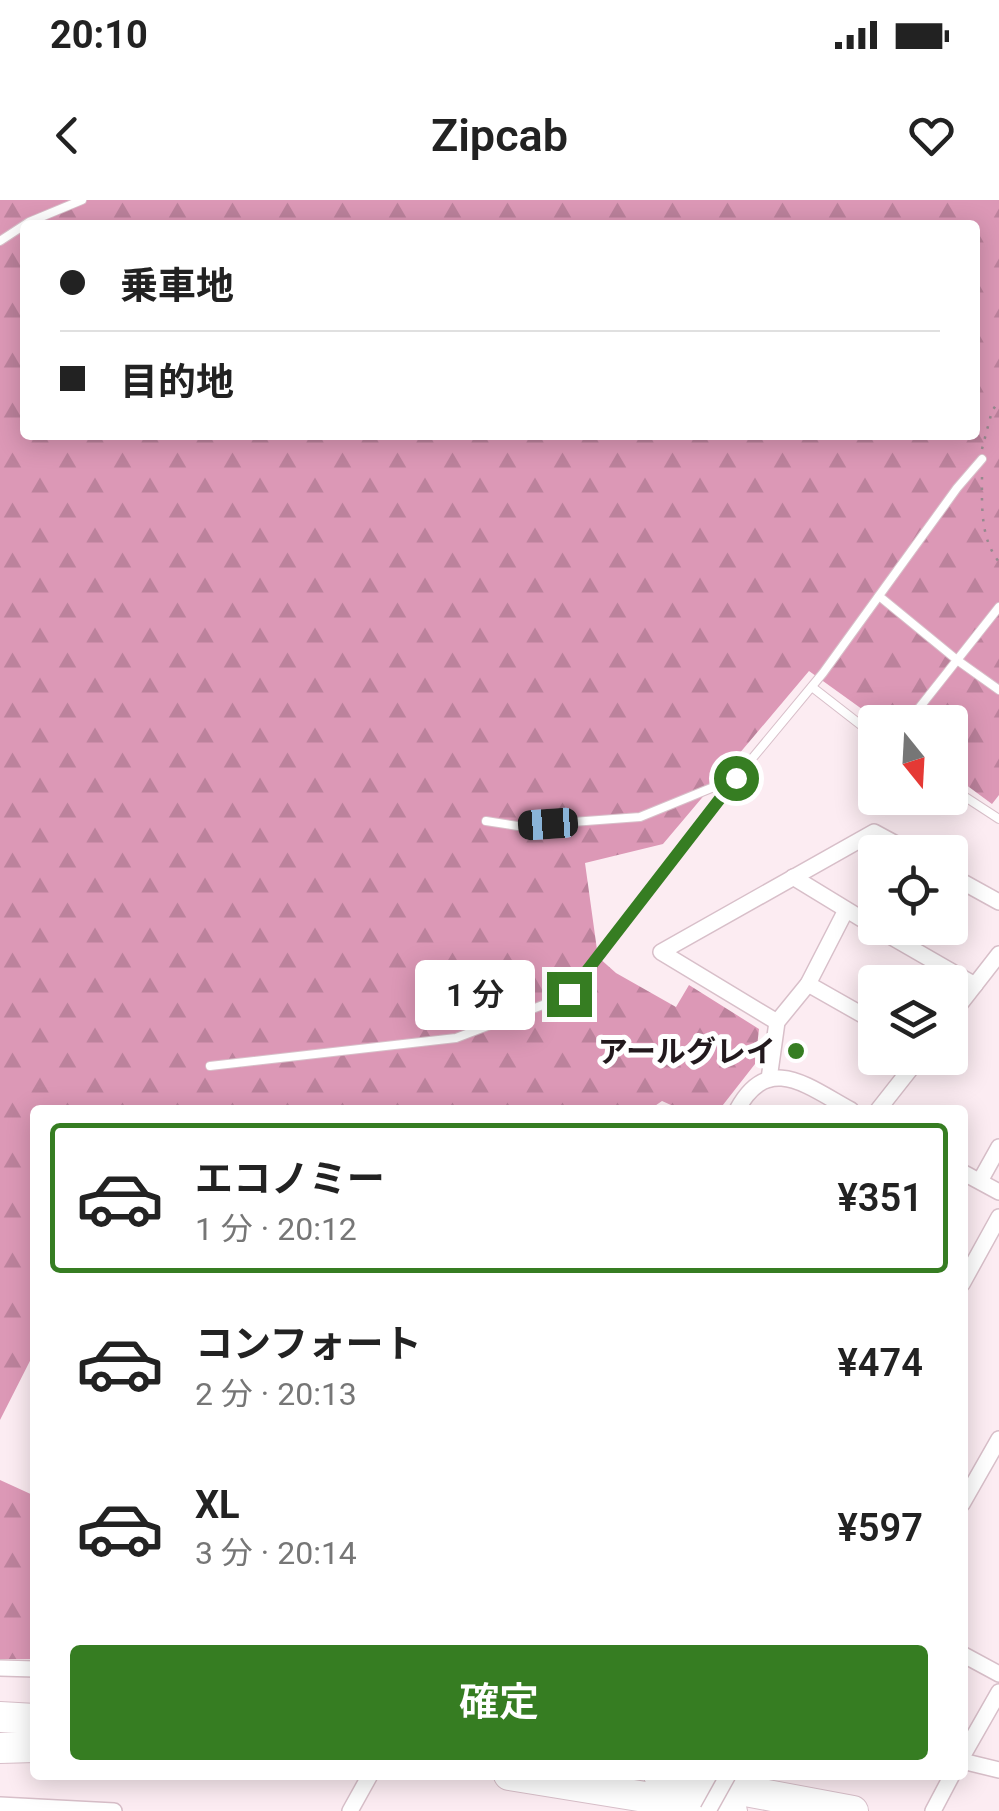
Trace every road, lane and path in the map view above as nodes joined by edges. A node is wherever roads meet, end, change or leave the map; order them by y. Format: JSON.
{"nodes":[{"id":1,"x":82,"y":200,"type":"edge"},
{"id":2,"x":35,"y":220,"type":"edge"},
{"id":3,"x":999,"y":402,"type":"edge"},
{"id":4,"x":982,"y":460,"type":"junction"},
{"id":5,"x":999,"y":562,"type":"edge"},
{"id":6,"x":879,"y":596,"type":"junction"},
{"id":7,"x":999,"y":607,"type":"edge"},
{"id":8,"x":957,"y":660,"type":"junction"},
{"id":9,"x":812,"y":686,"type":"junction"},
{"id":10,"x":999,"y":690,"type":"edge"},
{"id":11,"x":921,"y":705,"type":"edge"},
{"id":12,"x":858,"y":723,"type":"edge"},
{"id":13,"x":736,"y":778,"type":"junction"},
{"id":14,"x":968,"y":799,"type":"edge"},
{"id":15,"x":999,"y":819,"type":"edge"},
{"id":16,"x":486,"y":821,"type":"dead end"},
{"id":17,"x":858,"y":841,"type":"edge"},
{"id":18,"x":793,"y":878,"type":"junction"},
{"id":19,"x":968,"y":884,"type":"edge"},
{"id":20,"x":999,"y":902,"type":"edge"},
{"id":21,"x":846,"y":910,"type":"junction"},
{"id":22,"x":858,"y":917,"type":"edge"},
{"id":23,"x":906,"y":945,"type":"edge"},
{"id":24,"x":999,"y":954,"type":"edge"},
{"id":25,"x":808,"y":984,"type":"junction"},
{"id":26,"x":975,"y":985,"type":"junction"},
{"id":27,"x":968,"y":994,"type":"edge"},
{"id":28,"x":858,"y":1012,"type":"edge"},
{"id":29,"x":778,"y":1022,"type":"junction"},
{"id":30,"x":210,"y":1066,"type":"dead end"},
{"id":31,"x":906,"y":1075,"type":"edge"},
{"id":32,"x":769,"y":1079,"type":"junction"},
{"id":33,"x":740,"y":1105,"type":"edge"},
{"id":34,"x":842,"y":1105,"type":"edge"},
{"id":35,"x":882,"y":1105,"type":"edge"},
{"id":36,"x":999,"y":1147,"type":"edge"},
{"id":37,"x":968,"y":1175,"type":"edge"},
{"id":38,"x":980,"y":1181,"type":"junction"},
{"id":39,"x":999,"y":1192,"type":"edge"},
{"id":40,"x":999,"y":1217,"type":"edge"},
{"id":41,"x":968,"y":1273,"type":"edge"},
{"id":42,"x":999,"y":1439,"type":"edge"},
{"id":43,"x":968,"y":1493,"type":"edge"},
{"id":44,"x":968,"y":1657,"type":"edge"},
{"id":45,"x":0,"y":1668,"type":"edge"},
{"id":46,"x":30,"y":1669,"type":"edge"},
{"id":47,"x":999,"y":1674,"type":"edge"},
{"id":48,"x":999,"y":1692,"type":"edge"},
{"id":49,"x":0,"y":1717,"type":"edge"},
{"id":50,"x":30,"y":1719,"type":"edge"},
{"id":51,"x":0,"y":1745,"type":"edge"},
{"id":52,"x":30,"y":1745,"type":"edge"},
{"id":53,"x":968,"y":1748,"type":"edge"},
{"id":54,"x":968,"y":1761,"type":"edge"},
{"id":55,"x":999,"y":1770,"type":"edge"},
{"id":56,"x":367,"y":1780,"type":"edge"},
{"id":57,"x":541,"y":1780,"type":"edge"},
{"id":58,"x":687,"y":1780,"type":"edge"},
{"id":59,"x":725,"y":1780,"type":"edge"},
{"id":60,"x":949,"y":1780,"type":"edge"},
{"id":61,"x":0,"y":1805,"type":"edge"},
{"id":62,"x":354,"y":1805,"type":"edge"},
{"id":63,"x":56,"y":1809,"type":"edge"},
{"id":64,"x":114,"y":1811,"type":"edge"},
{"id":65,"x":708,"y":1811,"type":"edge"},
{"id":66,"x":732,"y":1811,"type":"edge"},
{"id":67,"x":852,"y":1811,"type":"edge"},
{"id":68,"x":933,"y":1811,"type":"edge"}],
"edges":[{"from":1,"to":2,"type":"lane"},
{"from":3,"to":4,"type":"path"},
{"from":4,"to":5,"type":"path"},
{"from":4,"to":6,"type":"lane"},
{"from":6,"to":8,"type":"lane"},
{"from":6,"to":9,"type":"lane"},
{"from":7,"to":8,"type":"lane"},
{"from":8,"to":10,"type":"lane"},
{"from":8,"to":11,"type":"lane"},
{"from":9,"to":12,"type":"lane"},
{"from":9,"to":13,"type":"lane"},
{"from":13,"to":16,"type":"lane"},
{"from":13,"to":30,"type":"lane"},
{"from":14,"to":15,"type":"lane"},
{"from":17,"to":18,"type":"street"},
{"from":18,"to":21,"type":"street"},
{"from":18,"to":29,"type":"street"},
{"from":19,"to":20,"type":"street"},
{"from":21,"to":22,"type":"street"},
{"from":21,"to":25,"type":"street"},
{"from":23,"to":26,"type":"street"},
{"from":24,"to":26,"type":"street"},
{"from":25,"to":28,"type":"street"},
{"from":25,"to":29,"type":"street"},
{"from":26,"to":27,"type":"street"},
{"from":29,"to":32,"type":"street"},
{"from":31,"to":35,"type":"street"},
{"from":32,"to":33,"type":"street"},
{"from":32,"to":34,"type":"street"},
{"from":36,"to":38,"type":"street"},
{"from":37,"to":38,"type":"street"},
{"from":38,"to":39,"type":"street"},
{"from":40,"to":41,"type":"street"},
{"from":42,"to":43,"type":"street"},
{"from":44,"to":47,"type":"street"},
{"from":45,"to":46,"type":"street"},
{"from":48,"to":53,"type":"street"},
{"from":49,"to":50,"type":"highway"},
{"from":51,"to":52,"type":"highway"},
{"from":54,"to":55,"type":"street"},
{"from":56,"to":62,"type":"street"},
{"from":57,"to":66,"type":"highway"},
{"from":58,"to":67,"type":"highway"},
{"from":59,"to":65,"type":"street","bridge":true},
{"from":60,"to":68,"type":"street"},
{"from":61,"to":63,"type":"street"},
{"from":63,"to":64,"type":"street"}]}
